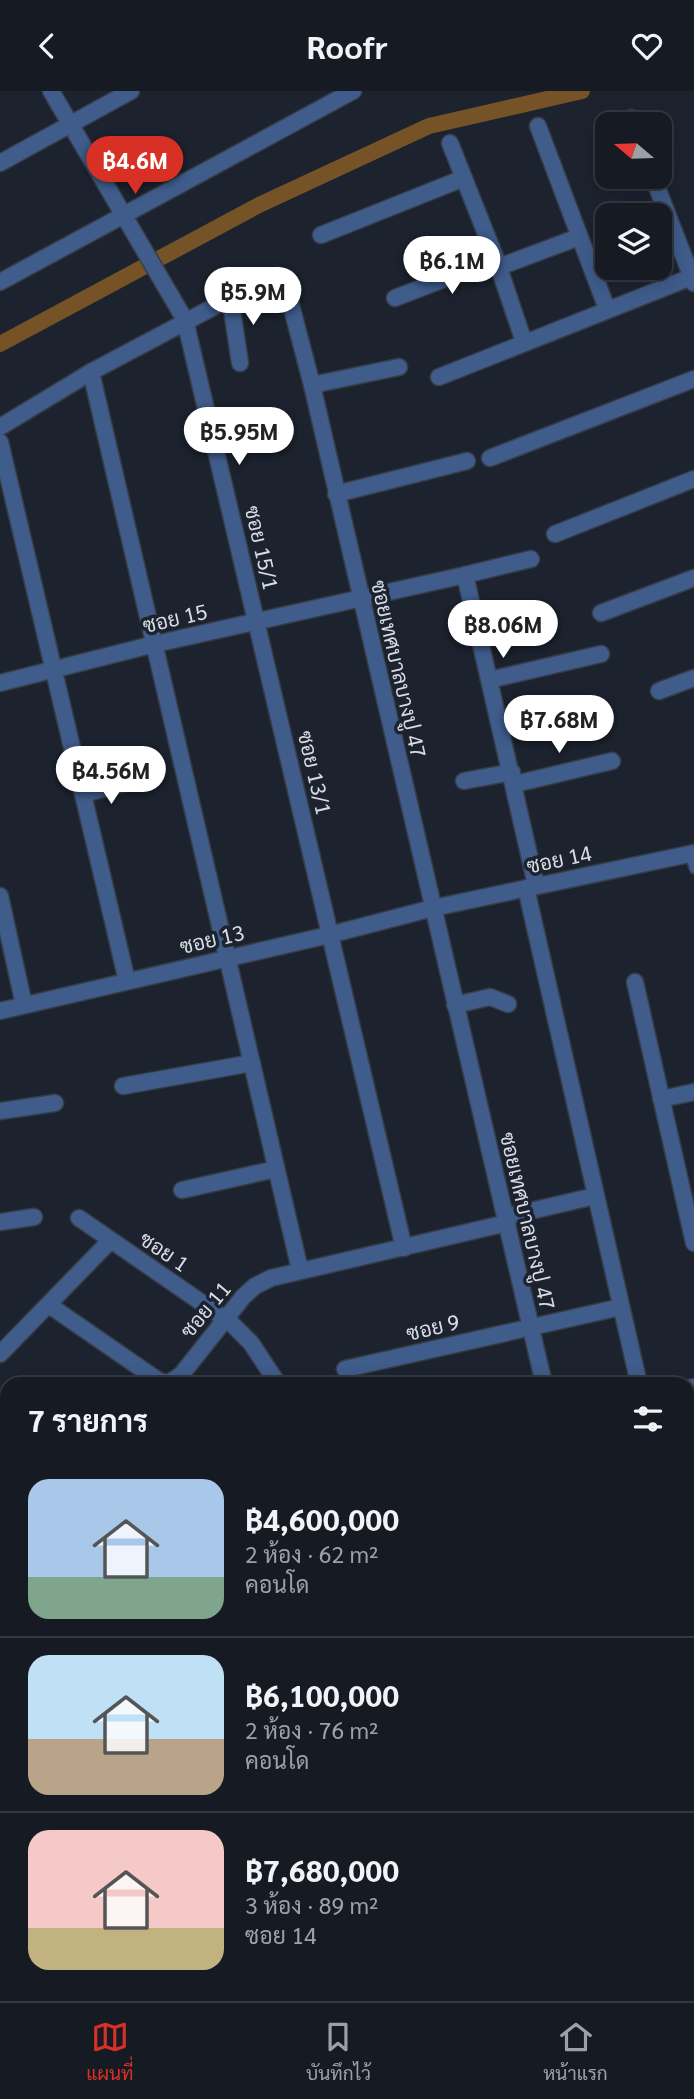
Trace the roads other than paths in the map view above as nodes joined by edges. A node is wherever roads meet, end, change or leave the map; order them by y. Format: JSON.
{"nodes":[{"id":1,"x":51,"y":91,"type":"edge"},
{"id":2,"x":131,"y":91,"type":"edge"},
{"id":3,"x":353,"y":91,"type":"edge"},
{"id":4,"x":71,"y":124,"type":"junction"},
{"id":5,"x":538,"y":126,"type":"dead end"},
{"id":6,"x":450,"y":143,"type":"dead end"},
{"id":7,"x":0,"y":163,"type":"edge"},
{"id":8,"x":464,"y":178,"type":"junction"},
{"id":9,"x":658,"y":189,"type":"edge"},
{"id":10,"x":125,"y":215,"type":"junction"},
{"id":11,"x":321,"y":235,"type":"dead end"},
{"id":12,"x":579,"y":237,"type":"junction"},
{"id":13,"x":497,"y":263,"type":"junction"},
{"id":14,"x":693,"y":278,"type":"edge"},
{"id":15,"x":0,"y":282,"type":"edge"},
{"id":16,"x":230,"y":297,"type":"junction"},
{"id":17,"x":395,"y":298,"type":"dead end"},
{"id":18,"x":607,"y":309,"type":"junction"},
{"id":19,"x":186,"y":320,"type":"junction"},
{"id":20,"x":524,"y":342,"type":"junction"},
{"id":21,"x":240,"y":363,"type":"dead end"},
{"id":22,"x":399,"y":367,"type":"dead end"},
{"id":23,"x":91,"y":372,"type":"junction"},
{"id":24,"x":439,"y":377,"type":"dead end"},
{"id":25,"x":694,"y":379,"type":"edge"},
{"id":26,"x":312,"y":385,"type":"junction"},
{"id":27,"x":0,"y":427,"type":"edge"},
{"id":28,"x":0,"y":442,"type":"edge"},
{"id":29,"x":490,"y":458,"type":"dead end"},
{"id":30,"x":467,"y":461,"type":"dead end"},
{"id":31,"x":694,"y":479,"type":"edge"},
{"id":32,"x":336,"y":494,"type":"junction"},
{"id":33,"x":555,"y":534,"type":"dead end"},
{"id":34,"x":531,"y":559,"type":"dead end"},
{"id":35,"x":465,"y":575,"type":"junction"},
{"id":36,"x":694,"y":578,"type":"edge"},
{"id":37,"x":360,"y":598,"type":"junction"},
{"id":38,"x":601,"y":613,"type":"dead end"},
{"id":39,"x":257,"y":621,"type":"junction"},
{"id":40,"x":155,"y":644,"type":"junction"},
{"id":41,"x":601,"y":654,"type":"dead end"},
{"id":42,"x":54,"y":670,"type":"junction"},
{"id":43,"x":694,"y":678,"type":"edge"},
{"id":44,"x":489,"y":680,"type":"junction"},
{"id":45,"x":0,"y":683,"type":"edge"},
{"id":46,"x":659,"y":691,"type":"dead end"},
{"id":47,"x":612,"y":761,"type":"dead end"},
{"id":48,"x":513,"y":778,"type":"junction"},
{"id":49,"x":464,"y":781,"type":"dead end"},
{"id":50,"x":130,"y":782,"type":"dead end"},
{"id":51,"x":83,"y":794,"type":"junction"},
{"id":52,"x":693,"y":859,"type":"edge"},
{"id":53,"x":531,"y":887,"type":"junction"},
{"id":54,"x":0,"y":899,"type":"edge"},
{"id":55,"x":433,"y":908,"type":"junction"},
{"id":56,"x":329,"y":935,"type":"junction"},
{"id":57,"x":228,"y":958,"type":"junction"},
{"id":58,"x":127,"y":981,"type":"junction"},
{"id":59,"x":635,"y":982,"type":"dead end"},
{"id":60,"x":455,"y":1005,"type":"junction"},
{"id":61,"x":508,"y":1005,"type":"dead end"},
{"id":62,"x":24,"y":1006,"type":"junction"},
{"id":63,"x":0,"y":1011,"type":"edge"},
{"id":64,"x":252,"y":1063,"type":"junction"},
{"id":65,"x":123,"y":1086,"type":"dead end"},
{"id":66,"x":694,"y":1092,"type":"edge"},
{"id":67,"x":661,"y":1099,"type":"junction"},
{"id":68,"x":55,"y":1103,"type":"dead end"},
{"id":69,"x":0,"y":1111,"type":"edge"},
{"id":70,"x":276,"y":1169,"type":"junction"},
{"id":71,"x":182,"y":1190,"type":"dead end"},
{"id":72,"x":595,"y":1196,"type":"junction"},
{"id":73,"x":34,"y":1217,"type":"dead end"},
{"id":74,"x":79,"y":1218,"type":"dead end"},
{"id":75,"x":506,"y":1220,"type":"junction"},
{"id":76,"x":0,"y":1222,"type":"edge"},
{"id":77,"x":110,"y":1241,"type":"junction"},
{"id":78,"x":694,"y":1243,"type":"edge"},
{"id":79,"x":404,"y":1248,"type":"junction"},
{"id":80,"x":299,"y":1270,"type":"junction"},
{"id":81,"x":49,"y":1305,"type":"junction"},
{"id":82,"x":621,"y":1307,"type":"junction"},
{"id":83,"x":224,"y":1318,"type":"junction"},
{"id":84,"x":530,"y":1328,"type":"junction"},
{"id":85,"x":0,"y":1353,"type":"edge"},
{"id":86,"x":345,"y":1370,"type":"dead end"},
{"id":87,"x":153,"y":1377,"type":"edge"},
{"id":88,"x":178,"y":1377,"type":"edge"},
{"id":89,"x":273,"y":1377,"type":"edge"},
{"id":90,"x":542,"y":1377,"type":"edge"},
{"id":91,"x":637,"y":1377,"type":"edge"}],
"edges":[{"from":1,"to":4,"type":"street","name":"ซอย 15/1"},
{"from":2,"to":4,"type":"street"},
{"from":3,"to":10,"type":"street"},
{"from":4,"to":7,"type":"street"},
{"from":4,"to":10,"type":"street","name":"ซอย 15/1"},
{"from":5,"to":12,"type":"street"},
{"from":6,"to":8,"type":"street"},
{"from":8,"to":11,"type":"street"},
{"from":8,"to":13,"type":"street"},
{"from":9,"to":14,"type":"street"},
{"from":10,"to":15,"type":"street"},
{"from":10,"to":19,"type":"street","name":"ซอย 15/1"},
{"from":12,"to":13,"type":"street"},
{"from":12,"to":18,"type":"street"},
{"from":13,"to":17,"type":"street"},
{"from":13,"to":20,"type":"street"},
{"from":14,"to":18,"type":"street"},
{"from":16,"to":19,"type":"street","name":"ซอยเทศบาลบางปู 47"},
{"from":16,"to":21,"type":"street"},
{"from":16,"to":26,"type":"street","name":"ซอยเทศบาลบางปู 47"},
{"from":18,"to":20,"type":"street"},
{"from":19,"to":23,"type":"street","name":"ซอยเทศบาลบางปู 47"},
{"from":19,"to":39,"type":"street","name":"ซอย 15/1"},
{"from":20,"to":24,"type":"street"},
{"from":22,"to":26,"type":"street"},
{"from":23,"to":27,"type":"street","name":"ซอยเทศบาลบางปู 47"},
{"from":23,"to":40,"type":"street"},
{"from":25,"to":29,"type":"street"},
{"from":26,"to":32,"type":"street","name":"ซอยเทศบาลบางปู 47"},
{"from":28,"to":42,"type":"street"},
{"from":30,"to":32,"type":"street"},
{"from":31,"to":33,"type":"street"},
{"from":32,"to":37,"type":"street","name":"ซอยเทศบาลบางปู 47"},
{"from":34,"to":35,"type":"street","name":"ซอย 15"},
{"from":35,"to":37,"type":"street","name":"ซอย 15"},
{"from":35,"to":44,"type":"street"},
{"from":36,"to":38,"type":"street"},
{"from":37,"to":39,"type":"street","name":"ซอย 15"},
{"from":37,"to":55,"type":"street","name":"ซอยเทศบาลบางปู 47"},
{"from":39,"to":40,"type":"street","name":"ซอย 15"},
{"from":39,"to":56,"type":"street","name":"ซอย 13/1"},
{"from":40,"to":42,"type":"street","name":"ซอย 15"},
{"from":40,"to":57,"type":"street"},
{"from":41,"to":44,"type":"street"},
{"from":42,"to":45,"type":"street","name":"ซอย 15"},
{"from":42,"to":51,"type":"street"},
{"from":43,"to":46,"type":"street"},
{"from":44,"to":48,"type":"street"},
{"from":47,"to":48,"type":"street"},
{"from":48,"to":49,"type":"street"},
{"from":48,"to":53,"type":"street"},
{"from":50,"to":51,"type":"street"},
{"from":51,"to":58,"type":"street"},
{"from":52,"to":53,"type":"street","name":"ซอย 14"},
{"from":53,"to":55,"type":"street","name":"ซอย 14"},
{"from":53,"to":72,"type":"street"},
{"from":54,"to":62,"type":"street"},
{"from":55,"to":56,"type":"street","name":"ซอย 13"},
{"from":55,"to":60,"type":"street","name":"ซอยเทศบาลบางปู 47"},
{"from":56,"to":57,"type":"street","name":"ซอย 13"},
{"from":56,"to":79,"type":"street","name":"ซอย 13/1"},
{"from":57,"to":58,"type":"street","name":"ซอย 13"},
{"from":57,"to":64,"type":"street"},
{"from":58,"to":62,"type":"street","name":"ซอย 13"},
{"from":59,"to":67,"type":"street"},
{"from":60,"to":61,"type":"street"},
{"from":60,"to":75,"type":"street","name":"ซอยเทศบาลบางปู 47"},
{"from":62,"to":63,"type":"street","name":"ซอย 13"},
{"from":64,"to":65,"type":"street"},
{"from":64,"to":70,"type":"street"},
{"from":66,"to":67,"type":"street"},
{"from":67,"to":78,"type":"street"},
{"from":68,"to":69,"type":"street"},
{"from":70,"to":71,"type":"street"},
{"from":70,"to":80,"type":"street"},
{"from":72,"to":75,"type":"street","name":"ซอย 11"},
{"from":72,"to":82,"type":"street"},
{"from":73,"to":76,"type":"street"},
{"from":74,"to":77,"type":"street","name":"ซอย 1"},
{"from":75,"to":79,"type":"street","name":"ซอย 11"},
{"from":75,"to":84,"type":"street","name":"ซอยเทศบาลบางปู 47"},
{"from":77,"to":81,"type":"street"},
{"from":77,"to":83,"type":"street","name":"ซอย 1"},
{"from":79,"to":80,"type":"street","name":"ซอย 11"},
{"from":80,"to":83,"type":"street","name":"ซอย 11"},
{"from":81,"to":85,"type":"street"},
{"from":81,"to":87,"type":"street","name":"ซอย 11"},
{"from":82,"to":84,"type":"street","name":"ซอย 9"},
{"from":82,"to":91,"type":"street"},
{"from":83,"to":88,"type":"street","name":"ซอย 11"},
{"from":83,"to":89,"type":"street","name":"ซอย 1"},
{"from":84,"to":86,"type":"street","name":"ซอย 9"},
{"from":84,"to":90,"type":"street","name":"ซอยเทศบาลบางปู 47"}]}
